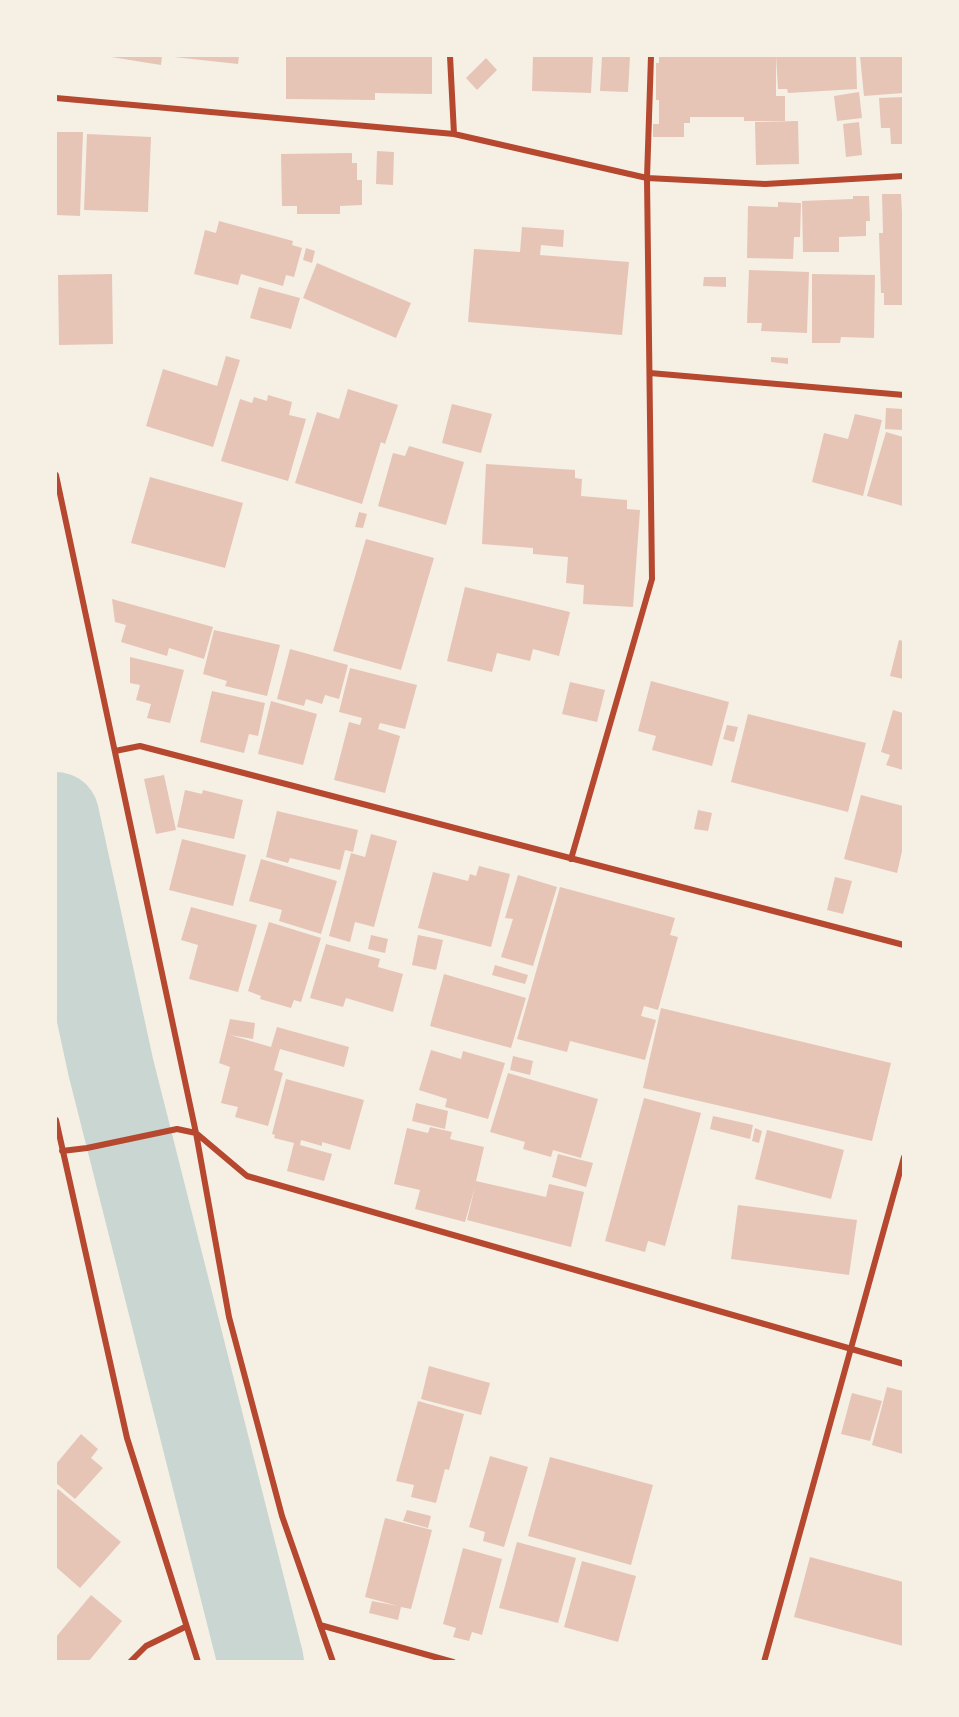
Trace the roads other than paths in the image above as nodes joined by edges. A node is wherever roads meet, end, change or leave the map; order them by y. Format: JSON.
{"nodes":[{"id":1,"x":450,"y":56,"type":"edge"},
{"id":2,"x":651,"y":56,"type":"edge"},
{"id":3,"x":56,"y":98,"type":"edge"},
{"id":4,"x":454,"y":134,"type":"junction"},
{"id":5,"x":903,"y":176,"type":"edge"},
{"id":6,"x":647,"y":178,"type":"junction"},
{"id":7,"x":650,"y":373,"type":"junction"},
{"id":8,"x":903,"y":395,"type":"edge"},
{"id":9,"x":56,"y":475,"type":"edge"},
{"id":10,"x":115,"y":751,"type":"junction"},
{"id":11,"x":571,"y":859,"type":"junction"},
{"id":12,"x":903,"y":945,"type":"edge"},
{"id":13,"x":56,"y":1120,"type":"edge"},
{"id":14,"x":196,"y":1133,"type":"junction"},
{"id":15,"x":58,"y":1149,"type":"edge"},
{"id":16,"x":903,"y":1157,"type":"edge"},
{"id":17,"x":852,"y":1350,"type":"junction"},
{"id":18,"x":903,"y":1364,"type":"edge"},
{"id":19,"x":320,"y":1625,"type":"junction"},
{"id":20,"x":186,"y":1627,"type":"junction"},
{"id":21,"x":130,"y":1662,"type":"edge"},
{"id":22,"x":198,"y":1662,"type":"edge"},
{"id":23,"x":333,"y":1662,"type":"edge"},
{"id":24,"x":453,"y":1662,"type":"edge"},
{"id":25,"x":764,"y":1662,"type":"edge"}],
"edges":[{"from":1,"to":4,"type":"street"},
{"from":2,"to":6,"type":"street"},
{"from":3,"to":4,"type":"street"},
{"from":4,"to":6,"type":"street"},
{"from":5,"to":6,"type":"street"},
{"from":6,"to":7,"type":"street"},
{"from":7,"to":8,"type":"street"},
{"from":7,"to":11,"type":"street"},
{"from":9,"to":10,"type":"street"},
{"from":10,"to":11,"type":"street"},
{"from":10,"to":14,"type":"street"},
{"from":11,"to":12,"type":"street"},
{"from":13,"to":15,"type":"street"},
{"from":14,"to":15,"type":"street"},
{"from":14,"to":17,"type":"street"},
{"from":14,"to":19,"type":"street"},
{"from":15,"to":20,"type":"street"},
{"from":16,"to":17,"type":"street"},
{"from":17,"to":18,"type":"street"},
{"from":17,"to":25,"type":"street"},
{"from":19,"to":23,"type":"street"},
{"from":19,"to":24,"type":"street"},
{"from":20,"to":21,"type":"street"},
{"from":20,"to":22,"type":"street"}]}
